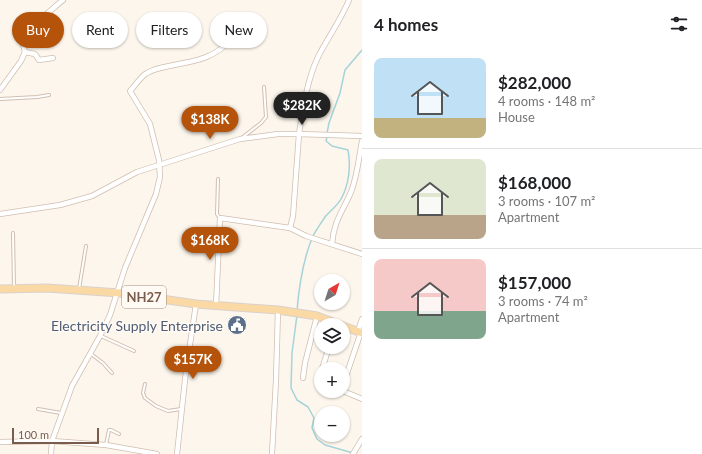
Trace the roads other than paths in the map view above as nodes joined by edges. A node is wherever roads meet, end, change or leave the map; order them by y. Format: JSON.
{"nodes":[{"id":1,"x":63,"y":0,"type":"edge"},
{"id":2,"x":350,"y":0,"type":"edge"},
{"id":3,"x":223,"y":48,"type":"edge"},
{"id":4,"x":25,"y":52,"type":"junction"},
{"id":5,"x":53,"y":58,"type":"dead end"},
{"id":6,"x":264,"y":87,"type":"dead end"},
{"id":7,"x":0,"y":90,"type":"edge"},
{"id":8,"x":50,"y":95,"type":"dead end"},
{"id":9,"x":0,"y":99,"type":"edge"},
{"id":10,"x":299,"y":134,"type":"junction"},
{"id":11,"x":362,"y":136,"type":"edge"},
{"id":12,"x":240,"y":139,"type":"junction"},
{"id":13,"x":362,"y":141,"type":"edge"},
{"id":14,"x":159,"y":164,"type":"junction"},
{"id":15,"x":218,"y":179,"type":"dead end"},
{"id":16,"x":0,"y":214,"type":"edge"},
{"id":17,"x":220,"y":218,"type":"junction"},
{"id":18,"x":290,"y":228,"type":"junction"},
{"id":19,"x":13,"y":233,"type":"dead end"},
{"id":20,"x":332,"y":244,"type":"junction"},
{"id":21,"x":86,"y":246,"type":"dead end"},
{"id":22,"x":362,"y":254,"type":"edge"},
{"id":23,"x":0,"y":289,"type":"edge"},
{"id":24,"x":14,"y":289,"type":"junction"},
{"id":25,"x":79,"y":291,"type":"junction"},
{"id":26,"x":116,"y":293,"type":"junction"},
{"id":27,"x":196,"y":304,"type":"junction"},
{"id":28,"x":216,"y":306,"type":"junction"},
{"id":29,"x":278,"y":310,"type":"junction"},
{"id":30,"x":317,"y":316,"type":"junction"},
{"id":31,"x":322,"y":318,"type":"edge"},
{"id":32,"x":362,"y":319,"type":"edge"},
{"id":33,"x":350,"y":329,"type":"edge"},
{"id":34,"x":360,"y":332,"type":"edge"},
{"id":35,"x":100,"y":336,"type":"junction"},
{"id":36,"x":134,"y":351,"type":"dead end"},
{"id":37,"x":90,"y":354,"type":"junction"},
{"id":38,"x":350,"y":363,"type":"edge"},
{"id":39,"x":112,"y":373,"type":"dead end"},
{"id":40,"x":303,"y":378,"type":"dead end"},
{"id":41,"x":145,"y":384,"type":"dead end"},
{"id":42,"x":350,"y":394,"type":"edge"},
{"id":43,"x":362,"y":399,"type":"edge"},
{"id":44,"x":38,"y":409,"type":"dead end"},
{"id":45,"x":181,"y":409,"type":"junction"},
{"id":46,"x":62,"y":414,"type":"junction"},
{"id":47,"x":119,"y":434,"type":"dead end"},
{"id":48,"x":362,"y":439,"type":"edge"},
{"id":49,"x":52,"y":441,"type":"junction"},
{"id":50,"x":0,"y":442,"type":"edge"},
{"id":51,"x":106,"y":444,"type":"junction"},
{"id":52,"x":51,"y":454,"type":"edge"},
{"id":53,"x":157,"y":454,"type":"edge"},
{"id":54,"x":177,"y":454,"type":"edge"},
{"id":55,"x":272,"y":454,"type":"edge"},
{"id":56,"x":353,"y":454,"type":"edge"}],
"edges":[{"from":1,"to":4,"type":"street"},
{"from":2,"to":10,"type":"street"},
{"from":3,"to":14,"type":"street"},
{"from":4,"to":5,"type":"street"},
{"from":4,"to":7,"type":"street"},
{"from":6,"to":12,"type":"lane"},
{"from":8,"to":9,"type":"lane"},
{"from":10,"to":11,"type":"street"},
{"from":10,"to":12,"type":"street"},
{"from":10,"to":18,"type":"street"},
{"from":12,"to":14,"type":"street"},
{"from":13,"to":20,"type":"street"},
{"from":14,"to":16,"type":"street"},
{"from":14,"to":26,"type":"street"},
{"from":15,"to":17,"type":"lane"},
{"from":17,"to":18,"type":"street"},
{"from":17,"to":28,"type":"street"},
{"from":18,"to":20,"type":"street"},
{"from":19,"to":24,"type":"lane"},
{"from":20,"to":22,"type":"street"},
{"from":21,"to":25,"type":"lane"},
{"from":23,"to":24,"type":"main road","number":"NH27"},
{"from":24,"to":25,"type":"main road","number":"NH27"},
{"from":25,"to":26,"type":"main road","number":"NH27"},
{"from":26,"to":27,"type":"main road","number":"NH27"},
{"from":26,"to":35,"type":"street"},
{"from":27,"to":28,"type":"main road","number":"NH27"},
{"from":27,"to":45,"type":"street"},
{"from":28,"to":29,"type":"main road","number":"NH27"},
{"from":29,"to":30,"type":"main road","number":"NH27"},
{"from":29,"to":55,"type":"street"},
{"from":30,"to":31,"type":"main road","number":"NH27"},
{"from":30,"to":40,"type":"street"},
{"from":32,"to":34,"type":"street"},
{"from":33,"to":34,"type":"main road","number":"NH27"},
{"from":34,"to":38,"type":"street"},
{"from":35,"to":36,"type":"lane"},
{"from":35,"to":37,"type":"street"},
{"from":37,"to":39,"type":"lane"},
{"from":37,"to":46,"type":"street"},
{"from":41,"to":45,"type":"lane"},
{"from":42,"to":43,"type":"street"},
{"from":44,"to":46,"type":"lane"},
{"from":45,"to":54,"type":"street"},
{"from":46,"to":49,"type":"street"},
{"from":47,"to":51,"type":"lane"},
{"from":48,"to":56,"type":"street"},
{"from":49,"to":50,"type":"street"},
{"from":49,"to":51,"type":"street"},
{"from":49,"to":52,"type":"street"},
{"from":51,"to":53,"type":"street"}]}
